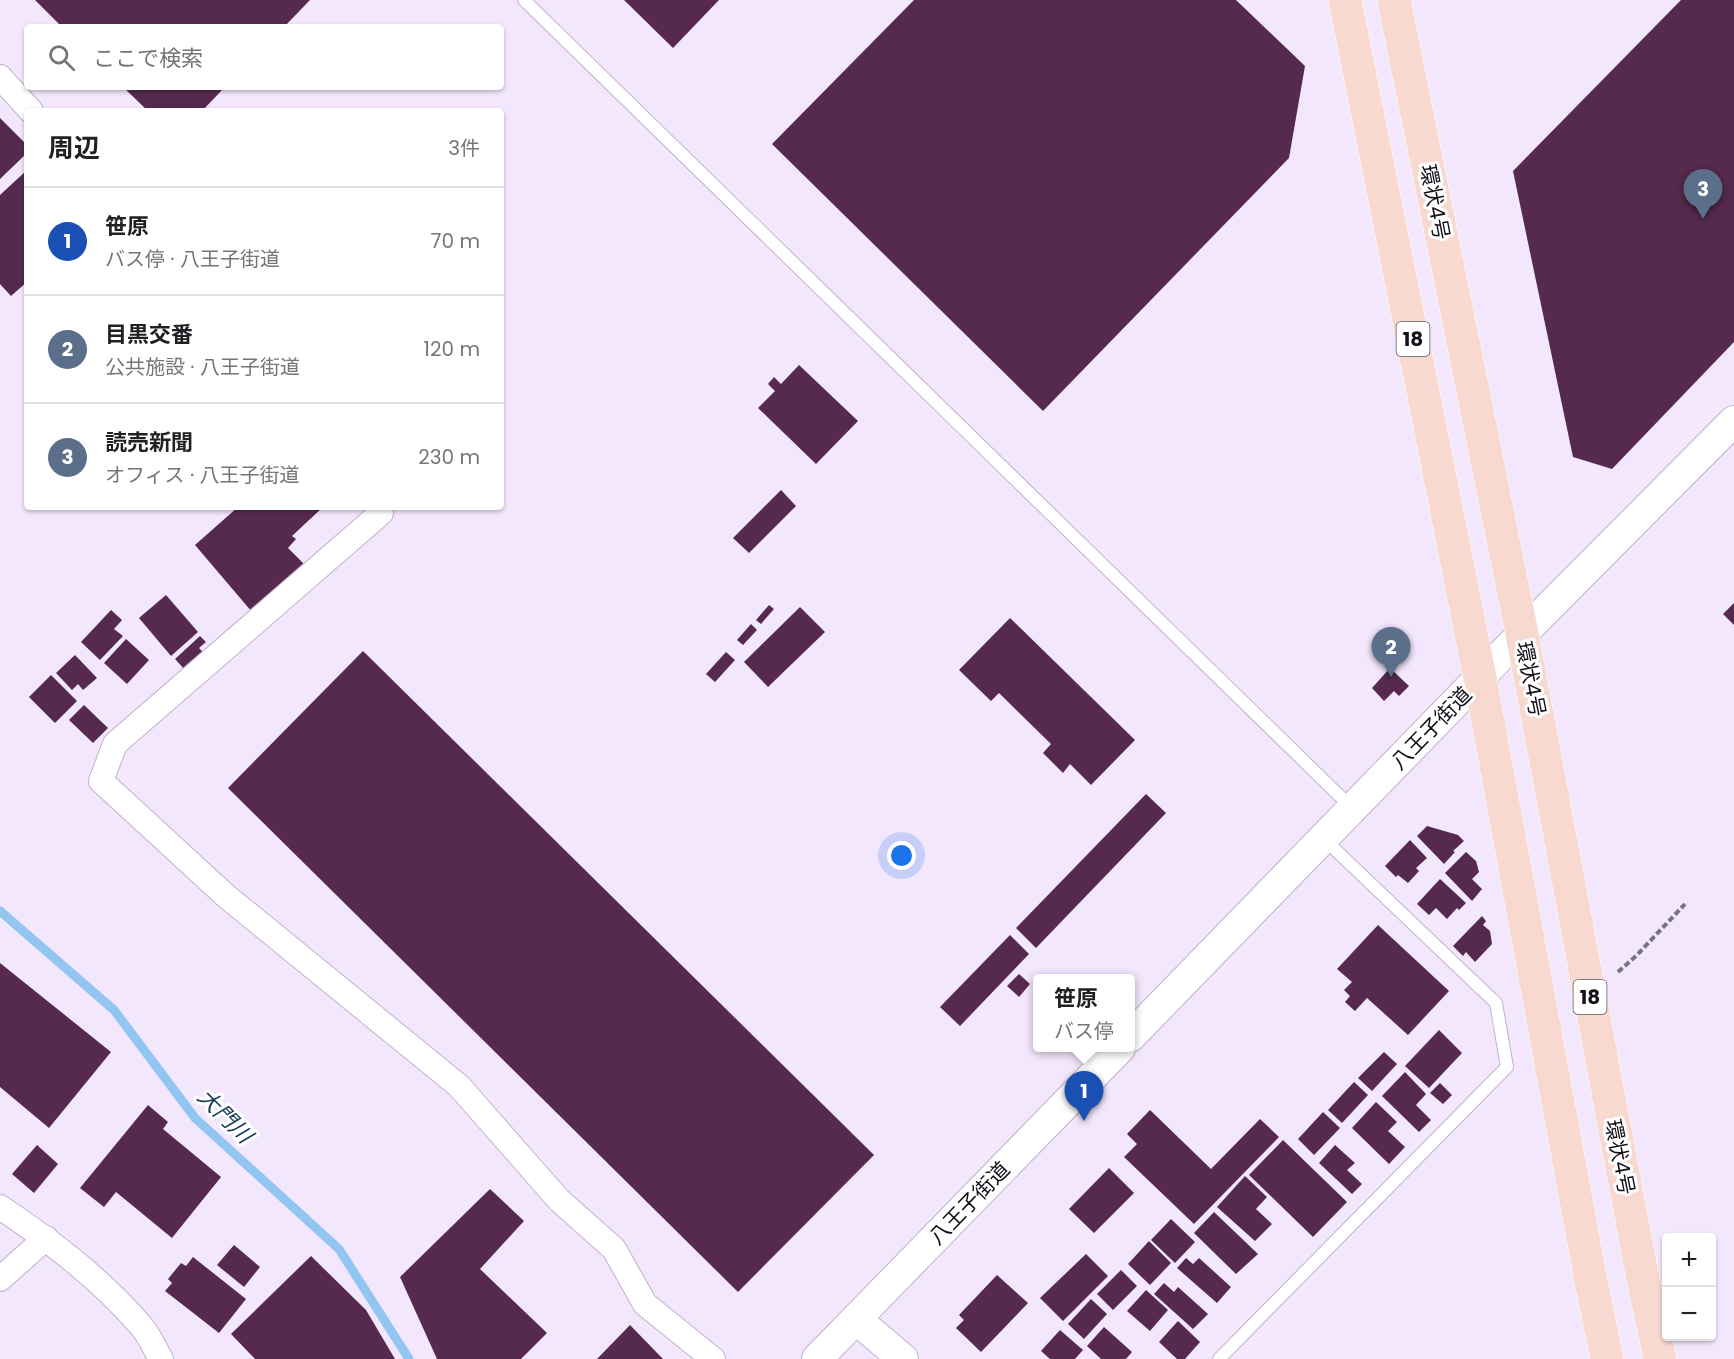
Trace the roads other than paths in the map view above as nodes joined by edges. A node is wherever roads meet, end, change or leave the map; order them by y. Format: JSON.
{"nodes":[{"id":1,"x":524,"y":0,"type":"edge"},
{"id":2,"x":1345,"y":0,"type":"edge"},
{"id":3,"x":1394,"y":0,"type":"edge"},
{"id":4,"x":0,"y":77,"type":"edge"},
{"id":5,"x":28,"y":108,"type":"edge"},
{"id":6,"x":1734,"y":421,"type":"edge"},
{"id":7,"x":379,"y":510,"type":"edge"},
{"id":8,"x":1522,"y":634,"type":"junction"},
{"id":9,"x":1480,"y":678,"type":"junction"},
{"id":10,"x":1353,"y":808,"type":"junction"},
{"id":11,"x":1324,"y":838,"type":"junction"},
{"id":12,"x":1135,"y":1033,"type":"edge"},
{"id":13,"x":1115,"y":1052,"type":"edge"},
{"id":14,"x":0,"y":1207,"type":"edge"},
{"id":15,"x":46,"y":1238,"type":"junction"},
{"id":16,"x":0,"y":1279,"type":"edge"},
{"id":17,"x":856,"y":1319,"type":"junction"},
{"id":18,"x":161,"y":1359,"type":"edge"},
{"id":19,"x":713,"y":1359,"type":"edge"},
{"id":20,"x":817,"y":1359,"type":"edge"},
{"id":21,"x":903,"y":1359,"type":"edge"},
{"id":22,"x":1219,"y":1359,"type":"edge"},
{"id":23,"x":1607,"y":1359,"type":"edge"},
{"id":24,"x":1660,"y":1359,"type":"edge"}],
"edges":[{"from":1,"to":10,"type":"lane"},
{"from":2,"to":9,"type":"main road","number":"18"},
{"from":3,"to":8,"type":"main road","name":"環状4号","number":"18"},
{"from":4,"to":5,"type":"street"},
{"from":6,"to":8,"type":"street","name":"八王子街道"},
{"from":7,"to":19,"type":"street"},
{"from":8,"to":9,"type":"street","name":"八王子街道"},
{"from":8,"to":24,"type":"main road","name":"環状4号","number":"18"},
{"from":9,"to":10,"type":"street","name":"八王子街道"},
{"from":9,"to":23,"type":"main road","number":"18"},
{"from":10,"to":11,"type":"street","name":"八王子街道"},
{"from":11,"to":12,"type":"street","name":"八王子街道"},
{"from":11,"to":22,"type":"lane"},
{"from":13,"to":17,"type":"street","name":"八王子街道"},
{"from":14,"to":15,"type":"street"},
{"from":15,"to":16,"type":"street"},
{"from":15,"to":18,"type":"street"},
{"from":17,"to":20,"type":"street","name":"八王子街道"},
{"from":17,"to":21,"type":"street"}]}
